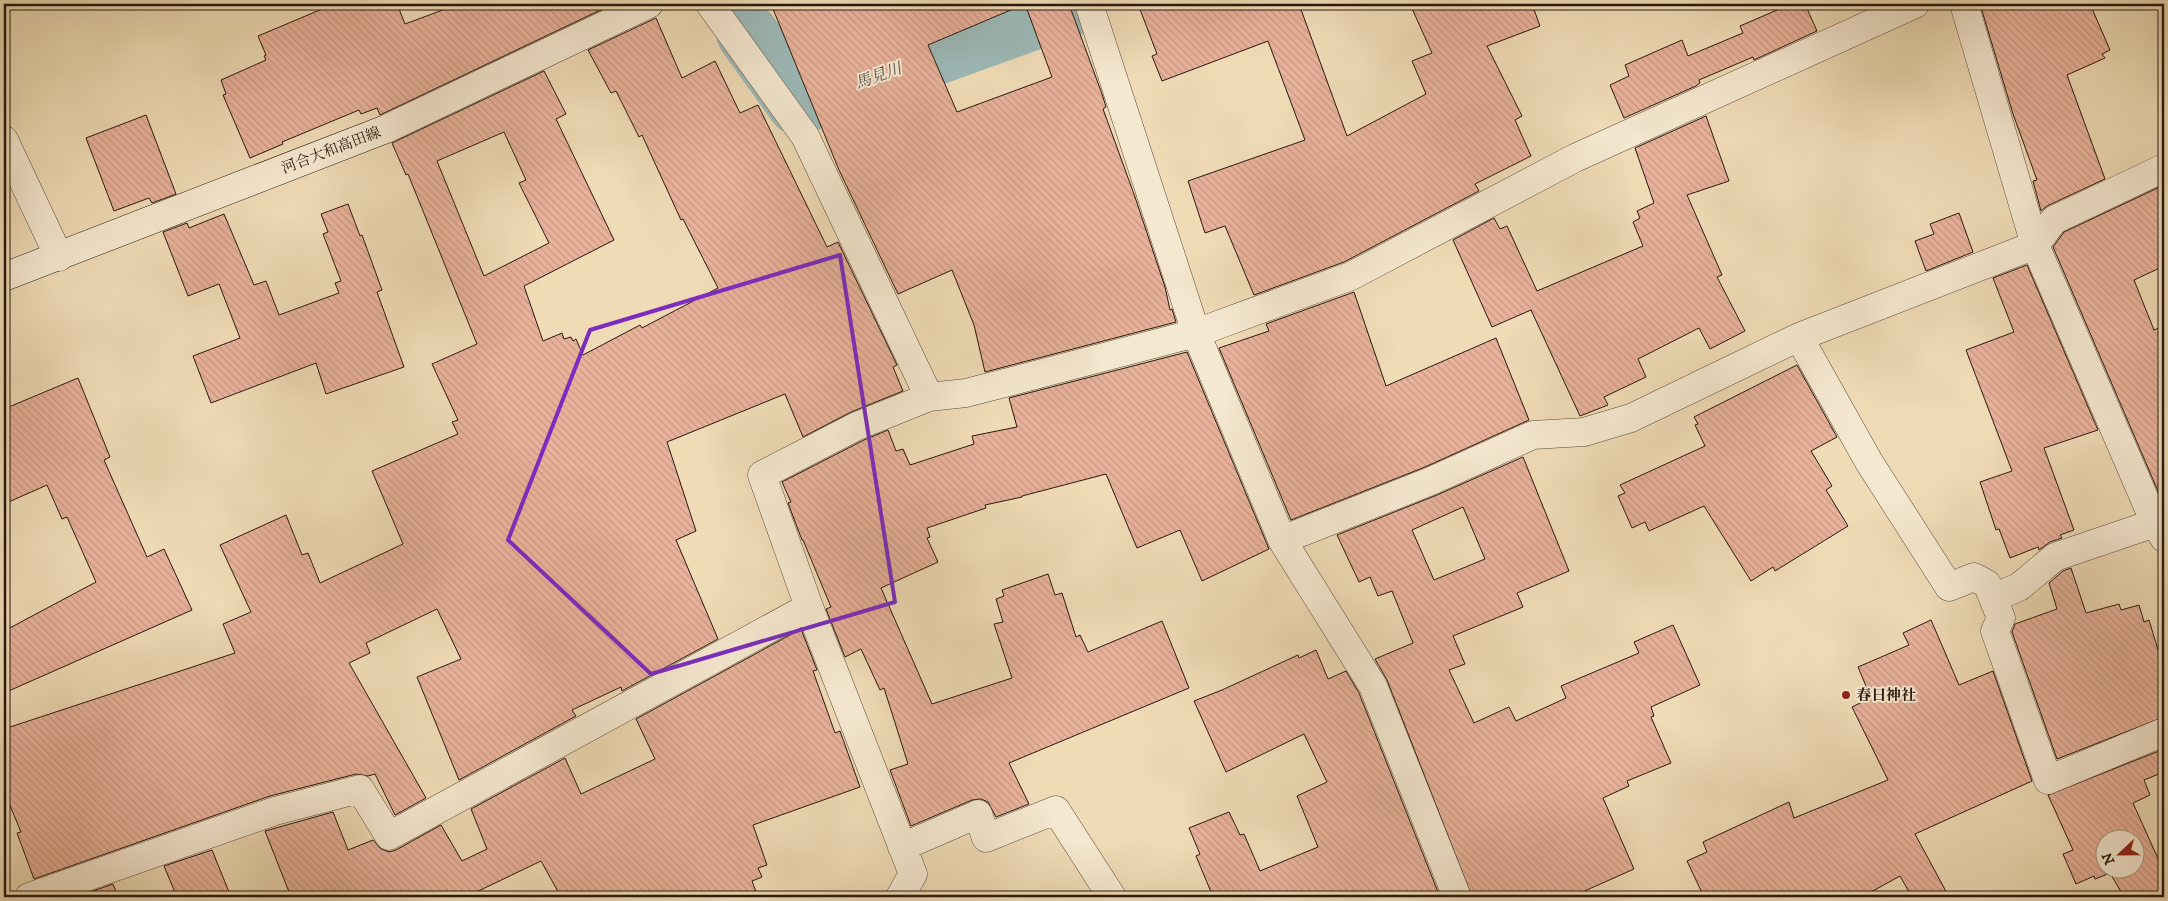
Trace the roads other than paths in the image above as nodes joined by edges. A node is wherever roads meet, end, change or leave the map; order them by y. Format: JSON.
{"nodes":[{"id":1,"x":649,"y":4,"type":"edge"},
{"id":2,"x":710,"y":4,"type":"edge"},
{"id":3,"x":1916,"y":4,"type":"edge"},
{"id":4,"x":1964,"y":4,"type":"edge"},
{"id":5,"x":1091,"y":10,"type":"edge"},
{"id":6,"x":4,"y":140,"type":"edge"},
{"id":7,"x":2164,"y":168,"type":"edge"},
{"id":8,"x":2035,"y":245,"type":"junction"},
{"id":9,"x":59,"y":257,"type":"junction"},
{"id":10,"x":4,"y":277,"type":"edge"},
{"id":11,"x":1196,"y":334,"type":"junction"},
{"id":12,"x":1799,"y":337,"type":"junction"},
{"id":13,"x":929,"y":397,"type":"junction"},
{"id":14,"x":2160,"y":531,"type":"edge"},
{"id":15,"x":1282,"y":540,"type":"junction"},
{"id":16,"x":1993,"y":598,"type":"junction"},
{"id":17,"x":809,"y":607,"type":"junction"},
{"id":18,"x":2164,"y":732,"type":"edge"},
{"id":19,"x":902,"y":847,"type":"junction"},
{"id":20,"x":29,"y":897,"type":"edge"},
{"id":21,"x":900,"y":897,"type":"edge"},
{"id":22,"x":1112,"y":897,"type":"edge"},
{"id":23,"x":1458,"y":897,"type":"edge"}],
"edges":[{"from":1,"to":9,"type":"street","name":"河合大和高田線"},
{"from":2,"to":13,"type":"street"},
{"from":3,"to":11,"type":"street"},
{"from":4,"to":8,"type":"street"},
{"from":5,"to":11,"type":"street"},
{"from":6,"to":9,"type":"street"},
{"from":7,"to":8,"type":"street"},
{"from":8,"to":12,"type":"street"},
{"from":8,"to":14,"type":"street"},
{"from":9,"to":10,"type":"street","name":"河合大和高田線"},
{"from":11,"to":13,"type":"street"},
{"from":11,"to":15,"type":"street"},
{"from":12,"to":15,"type":"street"},
{"from":12,"to":16,"type":"street"},
{"from":13,"to":17,"type":"street"},
{"from":14,"to":16,"type":"street"},
{"from":15,"to":23,"type":"street"},
{"from":16,"to":18,"type":"street"},
{"from":17,"to":19,"type":"street"},
{"from":17,"to":20,"type":"street"},
{"from":19,"to":21,"type":"street"},
{"from":19,"to":22,"type":"street"}]}
